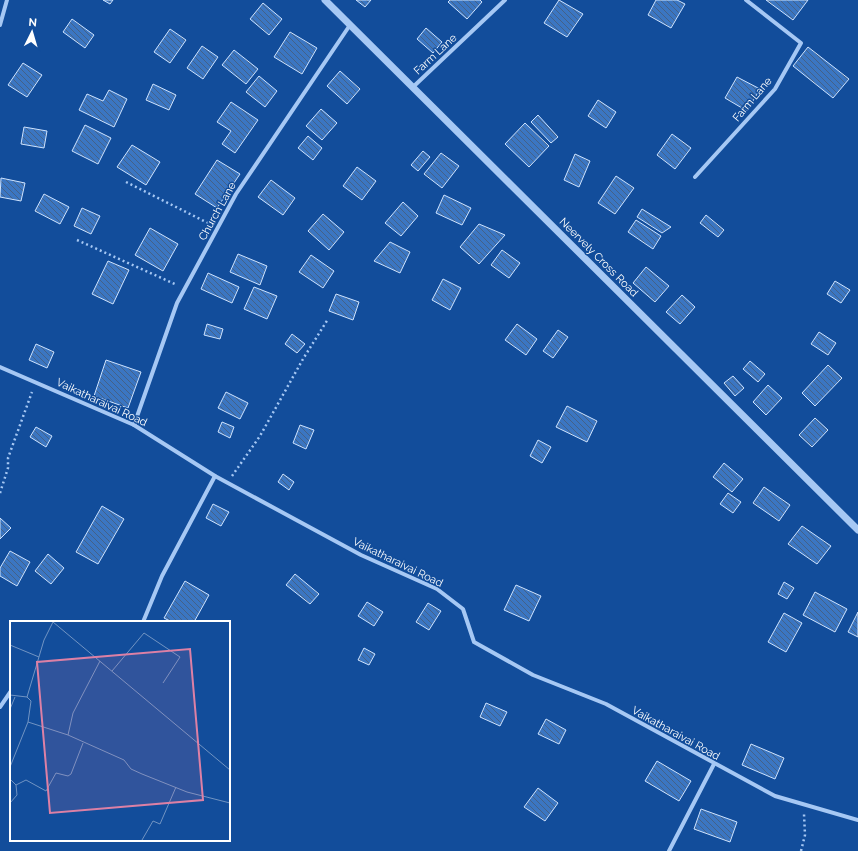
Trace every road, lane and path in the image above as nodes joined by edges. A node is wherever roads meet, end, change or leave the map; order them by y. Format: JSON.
{"nodes":[{"id":1,"x":7,"y":0,"type":"edge"},
{"id":2,"x":325,"y":0,"type":"edge"},
{"id":3,"x":505,"y":0,"type":"edge"},
{"id":4,"x":746,"y":0,"type":"edge"},
{"id":5,"x":0,"y":25,"type":"edge"},
{"id":6,"x":350,"y":25,"type":"junction"},
{"id":7,"x":413,"y":87,"type":"junction"},
{"id":8,"x":695,"y":177,"type":"dead end"},
{"id":9,"x":126,"y":182,"type":"dead end"},
{"id":10,"x":218,"y":227,"type":"junction"},
{"id":11,"x":77,"y":240,"type":"dead end"},
{"id":12,"x":184,"y":289,"type":"junction"},
{"id":13,"x":328,"y":319,"type":"dead end"},
{"id":14,"x":0,"y":367,"type":"edge"},
{"id":15,"x":36,"y":382,"type":"junction"},
{"id":16,"x":134,"y":425,"type":"junction"},
{"id":17,"x":214,"y":476,"type":"junction"},
{"id":18,"x":227,"y":483,"type":"junction"},
{"id":19,"x":0,"y":493,"type":"edge"},
{"id":20,"x":858,"y":530,"type":"edge"},
{"id":21,"x":143,"y":621,"type":"edge"},
{"id":22,"x":10,"y":692,"type":"edge"},
{"id":23,"x":0,"y":707,"type":"edge"},
{"id":24,"x":714,"y":764,"type":"junction"},
{"id":25,"x":802,"y":804,"type":"junction"},
{"id":26,"x":858,"y":820,"type":"edge"},
{"id":27,"x":669,"y":851,"type":"edge"},
{"id":28,"x":802,"y":851,"type":"edge"}],
"edges":[{"from":1,"to":5,"type":"street"},
{"from":2,"to":6,"type":"street","name":"Neervely Cross Road"},
{"from":3,"to":7,"type":"street","name":"Farm Lane"},
{"from":4,"to":8,"type":"street","name":"Farm Lane"},
{"from":6,"to":7,"type":"street","name":"Neervely Cross Road"},
{"from":6,"to":10,"type":"street","name":"Church Lane"},
{"from":7,"to":20,"type":"street","name":"Neervely Cross Road"},
{"from":9,"to":10,"type":"path"},
{"from":10,"to":12,"type":"street","name":"Church Lane"},
{"from":11,"to":12,"type":"path"},
{"from":12,"to":16,"type":"street","name":"Church Lane"},
{"from":13,"to":18,"type":"path"},
{"from":14,"to":15,"type":"street","name":"Vaikatharaivai Road"},
{"from":15,"to":16,"type":"street","name":"Vaikatharaivai Road"},
{"from":15,"to":19,"type":"path"},
{"from":16,"to":17,"type":"street","name":"Vaikatharaivai Road"},
{"from":17,"to":18,"type":"street","name":"Vaikatharaivai Road"},
{"from":17,"to":21,"type":"street"},
{"from":18,"to":24,"type":"street","name":"Vaikatharaivai Road"},
{"from":22,"to":23,"type":"street"},
{"from":24,"to":25,"type":"street","name":"Vaikatharaivai Road"},
{"from":24,"to":27,"type":"street"},
{"from":25,"to":26,"type":"street","name":"Vaikatharaivai Road"},
{"from":25,"to":28,"type":"path"}]}
